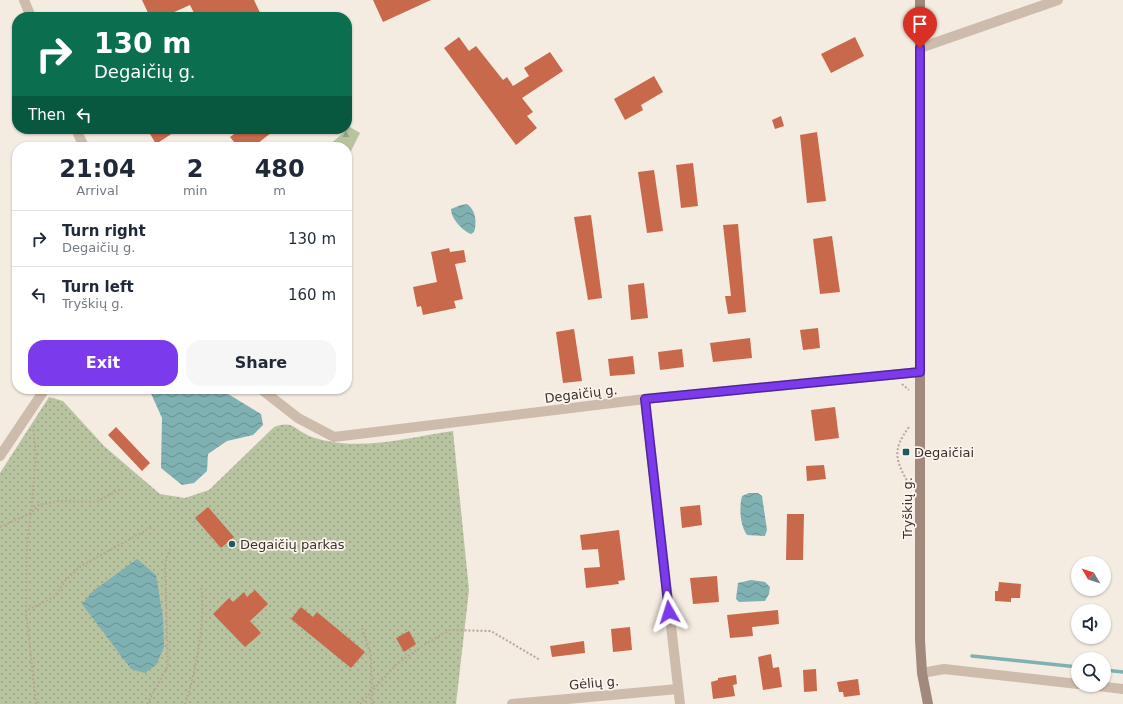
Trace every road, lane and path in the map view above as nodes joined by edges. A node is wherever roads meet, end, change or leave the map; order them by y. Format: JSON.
{"nodes":[{"id":1,"x":24,"y":0,"type":"edge"},
{"id":2,"x":920,"y":0,"type":"edge"},
{"id":3,"x":1058,"y":0,"type":"edge"},
{"id":4,"x":29,"y":12,"type":"edge"},
{"id":5,"x":920,"y":48,"type":"junction"},
{"id":6,"x":920,"y":372,"type":"junction"},
{"id":7,"x":42,"y":394,"type":"edge"},
{"id":8,"x":267,"y":394,"type":"edge"},
{"id":9,"x":645,"y":399,"type":"junction"},
{"id":10,"x":31,"y":410,"type":"junction"},
{"id":11,"x":0,"y":456,"type":"edge"},
{"id":12,"x":121,"y":489,"type":"dead end"},
{"id":13,"x":31,"y":513,"type":"junction"},
{"id":14,"x":0,"y":527,"type":"edge"},
{"id":15,"x":152,"y":527,"type":"dead end"},
{"id":16,"x":170,"y":549,"type":"dead end"},
{"id":17,"x":201,"y":586,"type":"dead end"},
{"id":18,"x":26,"y":611,"type":"junction"},
{"id":19,"x":362,"y":628,"type":"dead end"},
{"id":20,"x":540,"y":660,"type":"dead end"},
{"id":21,"x":922,"y":673,"type":"junction"},
{"id":22,"x":1071,"y":683,"type":"edge"},
{"id":23,"x":678,"y":688,"type":"junction"},
{"id":24,"x":1111,"y":688,"type":"edge"},
{"id":25,"x":1123,"y":689,"type":"edge"},
{"id":26,"x":371,"y":693,"type":"junction"},
{"id":27,"x":36,"y":704,"type":"edge"},
{"id":28,"x":146,"y":704,"type":"edge"},
{"id":29,"x":185,"y":704,"type":"edge"},
{"id":30,"x":360,"y":704,"type":"edge"},
{"id":31,"x":372,"y":704,"type":"edge"},
{"id":32,"x":512,"y":704,"type":"edge"},
{"id":33,"x":680,"y":704,"type":"edge"},
{"id":34,"x":928,"y":704,"type":"edge"}],
"edges":[{"from":1,"to":4,"type":"street"},
{"from":2,"to":5,"type":"main road","name":"Tryškių g."},
{"from":3,"to":5,"type":"street"},
{"from":5,"to":6,"type":"main road","name":"Tryškių g."},
{"from":6,"to":9,"type":"street","name":"Degaičių g."},
{"from":6,"to":21,"type":"main road","name":"Tryškių g."},
{"from":7,"to":10,"type":"street"},
{"from":8,"to":9,"type":"street","name":"Degaičių g."},
{"from":9,"to":23,"type":"street"},
{"from":10,"to":11,"type":"street"},
{"from":10,"to":13,"type":"path"},
{"from":12,"to":13,"type":"path"},
{"from":13,"to":14,"type":"path"},
{"from":13,"to":18,"type":"path"},
{"from":15,"to":18,"type":"path"},
{"from":16,"to":28,"type":"path"},
{"from":17,"to":29,"type":"path"},
{"from":18,"to":27,"type":"path"},
{"from":19,"to":26,"type":"path"},
{"from":20,"to":26,"type":"path"},
{"from":21,"to":22,"type":"street"},
{"from":21,"to":34,"type":"main road","name":"Tryškių g."},
{"from":23,"to":32,"type":"street","name":"Gėlių g."},
{"from":23,"to":33,"type":"street"},
{"from":24,"to":25,"type":"street"},
{"from":26,"to":30,"type":"path"},
{"from":26,"to":31,"type":"path"}]}
